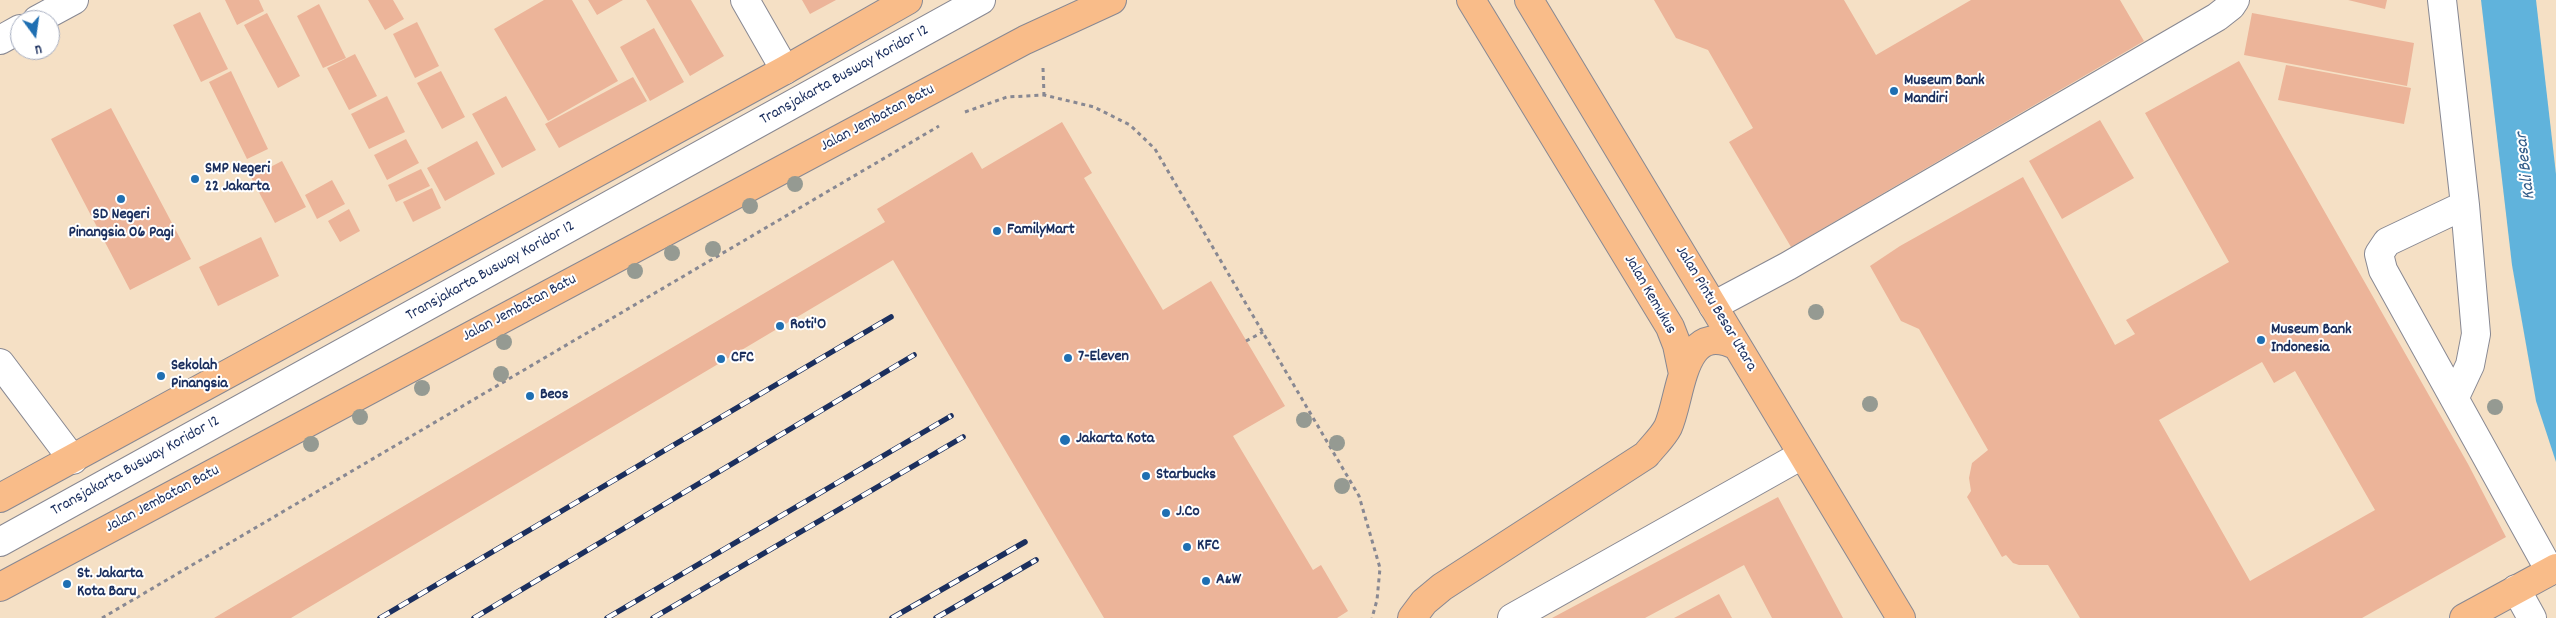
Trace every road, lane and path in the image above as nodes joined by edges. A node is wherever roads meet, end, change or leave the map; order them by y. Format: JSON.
{"nodes":[{"id":1,"x":74,"y":0,"type":"edge"},
{"id":2,"x":745,"y":0,"type":"edge"},
{"id":3,"x":908,"y":0,"type":"edge"},
{"id":4,"x":981,"y":0,"type":"edge"},
{"id":5,"x":1088,"y":0,"type":"edge"},
{"id":6,"x":1112,"y":0,"type":"edge"},
{"id":7,"x":1471,"y":0,"type":"edge"},
{"id":8,"x":1529,"y":0,"type":"edge"},
{"id":9,"x":2234,"y":0,"type":"edge"},
{"id":10,"x":2442,"y":0,"type":"edge"},
{"id":11,"x":56,"y":10,"type":"edge"},
{"id":12,"x":1041,"y":32,"type":"junction"},
{"id":13,"x":785,"y":70,"type":"junction"},
{"id":14,"x":962,"y":113,"type":"dead end"},
{"id":15,"x":945,"y":122,"type":"dead end"},
{"id":16,"x":2465,"y":205,"type":"junction"},
{"id":17,"x":1713,"y":306,"type":"junction"},
{"id":18,"x":1263,"y":332,"type":"junction"},
{"id":19,"x":1246,"y":341,"type":"dead end"},
{"id":20,"x":1737,"y":346,"type":"junction"},
{"id":21,"x":0,"y":363,"type":"edge"},
{"id":22,"x":1682,"y":374,"type":"junction"},
{"id":23,"x":2455,"y":397,"type":"junction"},
{"id":24,"x":1802,"y":455,"type":"junction"},
{"id":25,"x":73,"y":460,"type":"junction"},
{"id":26,"x":0,"y":498,"type":"edge"},
{"id":27,"x":0,"y":542,"type":"edge"},
{"id":28,"x":2553,"y":569,"type":"edge"},
{"id":29,"x":0,"y":586,"type":"edge"},
{"id":30,"x":2516,"y":589,"type":"junction"},
{"id":31,"x":102,"y":618,"type":"edge"},
{"id":32,"x":1372,"y":618,"type":"edge"},
{"id":33,"x":1412,"y":618,"type":"edge"},
{"id":34,"x":1512,"y":618,"type":"edge"},
{"id":35,"x":1901,"y":618,"type":"edge"},
{"id":36,"x":2464,"y":618,"type":"edge"},
{"id":37,"x":2532,"y":618,"type":"edge"}],
"edges":[{"from":1,"to":11,"type":"street"},
{"from":2,"to":13,"type":"street"},
{"from":3,"to":13,"type":"main road"},
{"from":4,"to":27,"type":"street","name":"Transjakarta Busway Koridor 12"},
{"from":5,"to":12,"type":"main road"},
{"from":6,"to":12,"type":"main road"},
{"from":7,"to":22,"type":"main road","name":"Jalan Kemukus"},
{"from":8,"to":17,"type":"main road","name":"Jalan Pintu Besar Utara"},
{"from":9,"to":17,"type":"street"},
{"from":10,"to":16,"type":"street"},
{"from":12,"to":29,"type":"main road","name":"Jalan Jembatan Batu"},
{"from":13,"to":25,"type":"main road"},
{"from":14,"to":18,"type":"path"},
{"from":15,"to":31,"type":"path"},
{"from":16,"to":23,"type":"street"},
{"from":16,"to":23,"type":"street"},
{"from":17,"to":20,"type":"main road","name":"Jalan Pintu Besar Utara"},
{"from":18,"to":19,"type":"path"},
{"from":18,"to":32,"type":"path"},
{"from":20,"to":22,"type":"main road"},
{"from":20,"to":24,"type":"main road","name":"Jalan Pintu Besar Utara"},
{"from":21,"to":25,"type":"street"},
{"from":22,"to":33,"type":"main road","name":"Jalan Kemukus"},
{"from":23,"to":28,"type":"street"},
{"from":24,"to":34,"type":"street"},
{"from":24,"to":35,"type":"main road","name":"Jalan Pintu Besar Utara"},
{"from":25,"to":26,"type":"main road"},
{"from":28,"to":30,"type":"main road"},
{"from":30,"to":36,"type":"main road"},
{"from":30,"to":37,"type":"street"}]}
